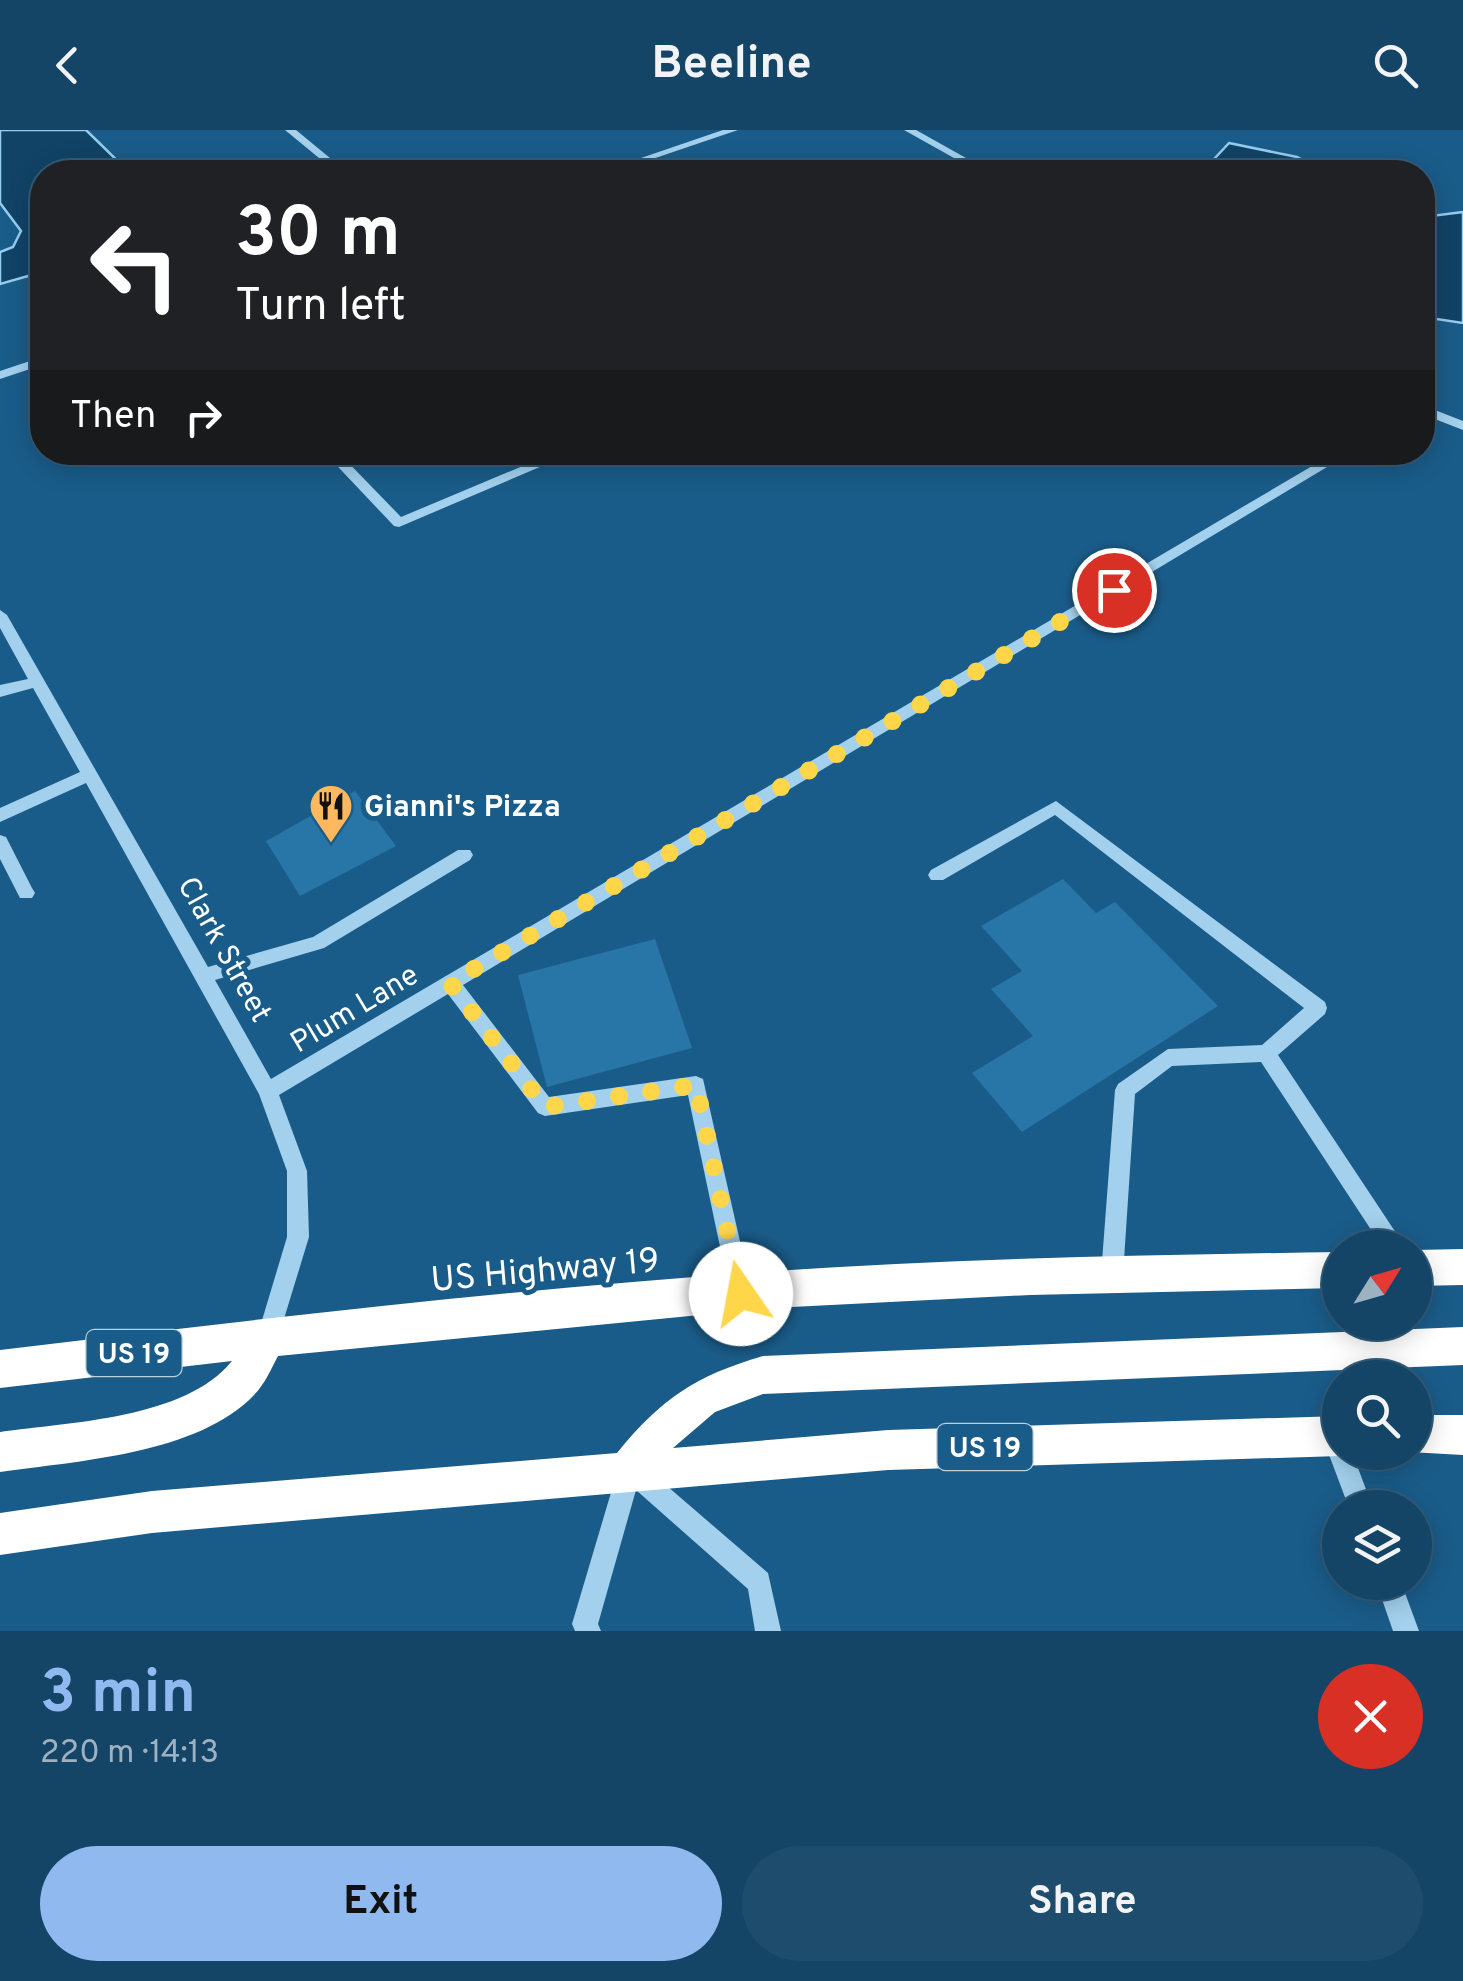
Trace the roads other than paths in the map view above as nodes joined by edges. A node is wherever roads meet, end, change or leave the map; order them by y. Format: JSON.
{"nodes":[{"id":1,"x":290,"y":130,"type":"edge"},
{"id":2,"x":733,"y":130,"type":"edge"},
{"id":3,"x":909,"y":130,"type":"edge"},
{"id":4,"x":327,"y":160,"type":"edge"},
{"id":5,"x":642,"y":160,"type":"edge"},
{"id":6,"x":964,"y":160,"type":"edge"},
{"id":7,"x":30,"y":365,"type":"edge"},
{"id":8,"x":0,"y":375,"type":"edge"},
{"id":9,"x":1435,"y":414,"type":"edge"},
{"id":10,"x":1463,"y":426,"type":"edge"},
{"id":11,"x":343,"y":465,"type":"edge"},
{"id":12,"x":538,"y":465,"type":"edge"},
{"id":13,"x":1324,"y":465,"type":"edge"},
{"id":14,"x":0,"y":615,"type":"edge"},
{"id":15,"x":37,"y":682,"type":"junction"},
{"id":16,"x":0,"y":691,"type":"edge"},
{"id":17,"x":90,"y":774,"type":"junction"},
{"id":18,"x":0,"y":815,"type":"edge"},
{"id":19,"x":0,"y":842,"type":"edge"},
{"id":20,"x":464,"y":855,"type":"dead end"},
{"id":21,"x":937,"y":875,"type":"dead end"},
{"id":22,"x":26,"y":893,"type":"dead end"},
{"id":23,"x":202,"y":976,"type":"junction"},
{"id":24,"x":450,"y":983,"type":"junction"},
{"id":25,"x":1266,"y":1052,"type":"junction"},
{"id":26,"x":268,"y":1092,"type":"junction"},
{"id":27,"x":1384,"y":1230,"type":"edge"},
{"id":28,"x":1463,"y":1267,"type":"edge"},
{"id":29,"x":1432,"y":1268,"type":"edge"},
{"id":30,"x":1322,"y":1270,"type":"edge"},
{"id":31,"x":1112,"y":1275,"type":"junction"},
{"id":32,"x":741,"y":1294,"type":"junction"},
{"id":33,"x":268,"y":1337,"type":"junction"},
{"id":34,"x":1463,"y":1346,"type":"edge"},
{"id":35,"x":0,"y":1369,"type":"edge"},
{"id":36,"x":1463,"y":1435,"type":"edge"},
{"id":37,"x":1432,"y":1436,"type":"edge"},
{"id":38,"x":1322,"y":1444,"type":"edge"},
{"id":39,"x":0,"y":1452,"type":"edge"},
{"id":40,"x":630,"y":1469,"type":"junction"},
{"id":41,"x":0,"y":1534,"type":"edge"},
{"id":42,"x":1395,"y":1600,"type":"edge"},
{"id":43,"x":588,"y":1631,"type":"edge"},
{"id":44,"x":768,"y":1631,"type":"edge"},
{"id":45,"x":1406,"y":1631,"type":"edge"}],
"edges":[{"from":1,"to":4,"type":"street"},
{"from":2,"to":5,"type":"street"},
{"from":3,"to":6,"type":"street"},
{"from":7,"to":8,"type":"street"},
{"from":9,"to":10,"type":"street"},
{"from":11,"to":12,"type":"street"},
{"from":13,"to":24,"type":"street","name":"Plum Lane"},
{"from":14,"to":15,"type":"street","name":"Clark Street"},
{"from":15,"to":16,"type":"street"},
{"from":15,"to":17,"type":"street","name":"Clark Street"},
{"from":17,"to":18,"type":"street"},
{"from":17,"to":23,"type":"street","name":"Clark Street"},
{"from":19,"to":22,"type":"street"},
{"from":20,"to":23,"type":"street"},
{"from":21,"to":25,"type":"street"},
{"from":23,"to":26,"type":"street","name":"Clark Street"},
{"from":24,"to":26,"type":"street","name":"Plum Lane"},
{"from":24,"to":32,"type":"street"},
{"from":25,"to":27,"type":"street"},
{"from":25,"to":31,"type":"street"},
{"from":26,"to":33,"type":"street","name":"Clark Street"},
{"from":28,"to":29,"type":"highway"},
{"from":30,"to":31,"type":"highway","name":"US Highway 19","number":"US 19"},
{"from":31,"to":32,"type":"highway","name":"US Highway 19","number":"US 19"},
{"from":32,"to":33,"type":"highway","name":"US Highway 19","number":"US 19"},
{"from":33,"to":35,"type":"highway","name":"US Highway 19","number":"US 19"},
{"from":33,"to":39,"type":"highway"},
{"from":34,"to":40,"type":"highway"},
{"from":36,"to":37,"type":"highway"},
{"from":38,"to":40,"type":"highway","number":"US 19"},
{"from":40,"to":41,"type":"highway","number":"US 19"},
{"from":40,"to":43,"type":"street"},
{"from":40,"to":44,"type":"street"},
{"from":42,"to":45,"type":"street"}]}
